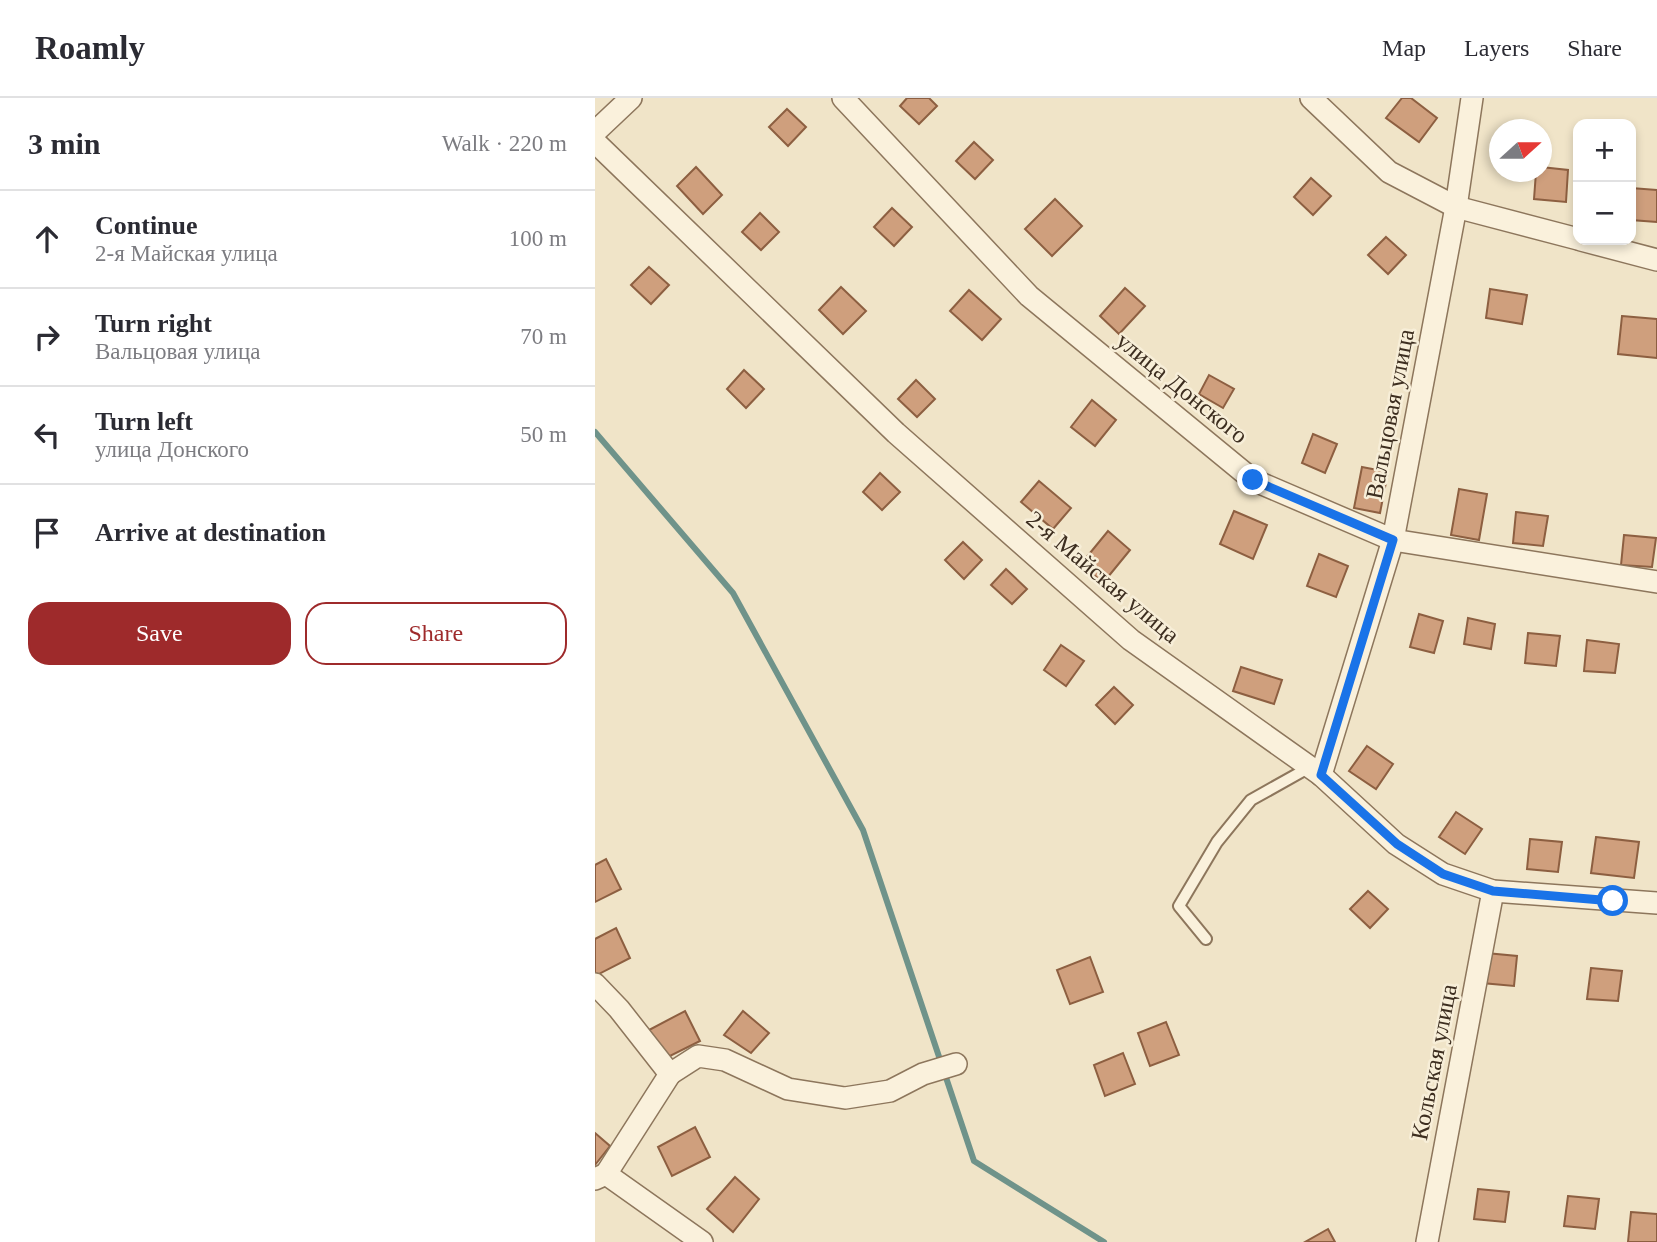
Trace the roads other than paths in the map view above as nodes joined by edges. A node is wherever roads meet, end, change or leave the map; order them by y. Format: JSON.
{"nodes":[{"id":1,"x":631,"y":98,"type":"edge"},
{"id":2,"x":843,"y":98,"type":"edge"},
{"id":3,"x":1311,"y":98,"type":"edge"},
{"id":4,"x":1472,"y":98,"type":"edge"},
{"id":5,"x":595,"y":132,"type":"edge"},
{"id":6,"x":595,"y":142,"type":"edge"},
{"id":7,"x":1456,"y":207,"type":"junction"},
{"id":8,"x":1573,"y":237,"type":"edge"},
{"id":9,"x":1601,"y":245,"type":"edge"},
{"id":10,"x":1657,"y":260,"type":"edge"},
{"id":11,"x":1393,"y":540,"type":"junction"},
{"id":12,"x":1657,"y":582,"type":"edge"},
{"id":13,"x":1315,"y":771,"type":"junction"},
{"id":14,"x":1493,"y":891,"type":"junction"},
{"id":15,"x":1657,"y":903,"type":"edge"},
{"id":16,"x":1206,"y":939,"type":"dead end"},
{"id":17,"x":595,"y":984,"type":"edge"},
{"id":18,"x":956,"y":1064,"type":"dead end"},
{"id":19,"x":670,"y":1074,"type":"junction"},
{"id":20,"x":601,"y":1176,"type":"edge"},
{"id":21,"x":702,"y":1242,"type":"edge"},
{"id":22,"x":1427,"y":1242,"type":"edge"}],
"edges":[{"from":1,"to":5,"type":"street"},
{"from":2,"to":11,"type":"street","name":"улица Донского"},
{"from":3,"to":7,"type":"street"},
{"from":4,"to":7,"type":"street","name":"Вальцовая улица"},
{"from":6,"to":13,"type":"street","name":"2-я Майская улица"},
{"from":7,"to":8,"type":"street"},
{"from":7,"to":11,"type":"street","name":"Вальцовая улица"},
{"from":9,"to":10,"type":"street"},
{"from":11,"to":12,"type":"street","name":"улица Донского"},
{"from":11,"to":13,"type":"street","name":"Вальцовая улица"},
{"from":13,"to":14,"type":"street","name":"2-я Майская улица"},
{"from":13,"to":16,"type":"lane"},
{"from":14,"to":15,"type":"street","name":"2-я Майская улица"},
{"from":14,"to":22,"type":"street","name":"Кольская улица"},
{"from":17,"to":19,"type":"street"},
{"from":18,"to":19,"type":"street"},
{"from":19,"to":20,"type":"street"},
{"from":20,"to":21,"type":"street"}]}
